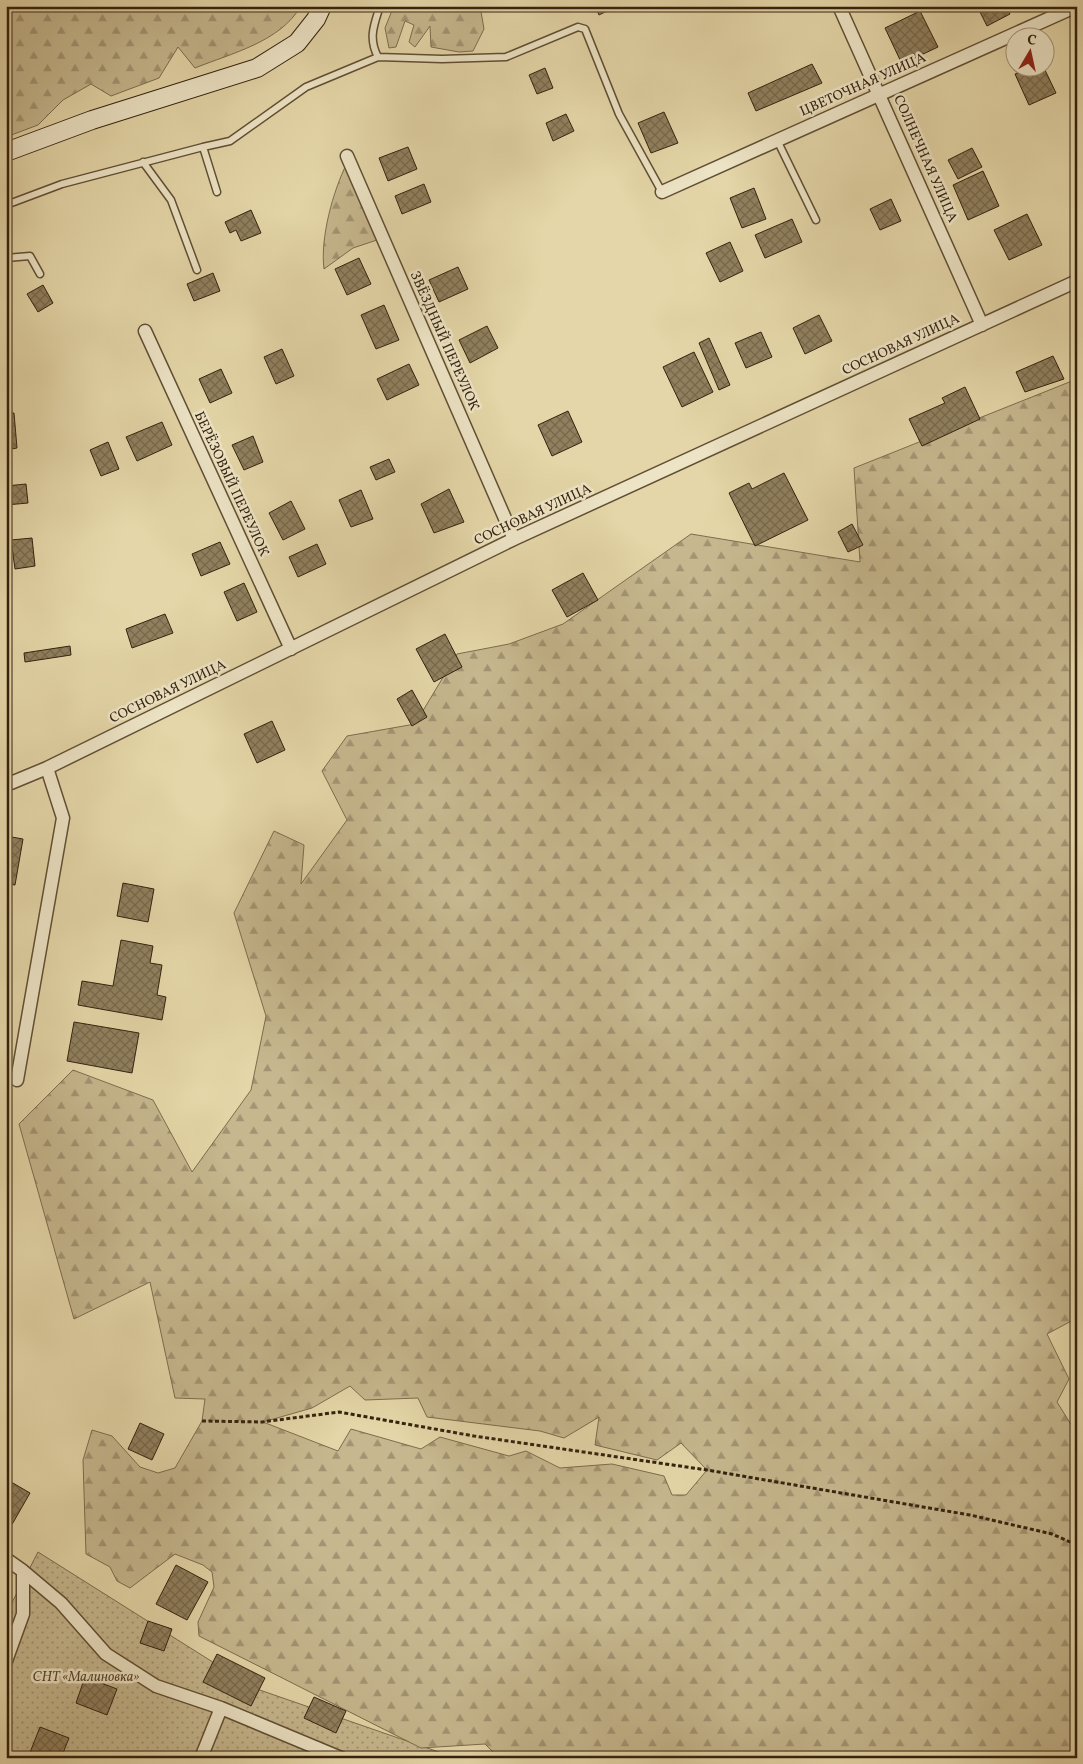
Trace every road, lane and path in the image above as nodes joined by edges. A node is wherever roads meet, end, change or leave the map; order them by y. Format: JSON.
{"nodes":[{"id":1,"x":322,"y":6,"type":"edge"},
{"id":2,"x":380,"y":6,"type":"edge"},
{"id":3,"x":839,"y":6,"type":"edge"},
{"id":4,"x":1077,"y":6,"type":"edge"},
{"id":5,"x":378,"y":57,"type":"junction"},
{"id":6,"x":880,"y":94,"type":"junction"},
{"id":7,"x":777,"y":140,"type":"junction"},
{"id":8,"x":203,"y":147,"type":"junction"},
{"id":9,"x":6,"y":152,"type":"edge"},
{"id":10,"x":347,"y":156,"type":"dead end"},
{"id":11,"x":142,"y":162,"type":"junction"},
{"id":12,"x":217,"y":192,"type":"dead end"},
{"id":13,"x":662,"y":192,"type":"joint"},
{"id":14,"x":6,"y":204,"type":"edge"},
{"id":15,"x":816,"y":220,"type":"dead end"},
{"id":16,"x":6,"y":258,"type":"edge"},
{"id":17,"x":197,"y":270,"type":"dead end"},
{"id":18,"x":40,"y":274,"type":"dead end"},
{"id":19,"x":1077,"y":281,"type":"edge"},
{"id":20,"x":982,"y":325,"type":"junction"},
{"id":21,"x":145,"y":331,"type":"dead end"},
{"id":22,"x":514,"y":539,"type":"junction"},
{"id":23,"x":291,"y":649,"type":"junction"},
{"id":24,"x":47,"y":768,"type":"junction"},
{"id":25,"x":6,"y":785,"type":"edge"},
{"id":26,"x":17,"y":1080,"type":"dead end"},
{"id":27,"x":202,"y":1421,"type":"dead end"},
{"id":28,"x":1077,"y":1545,"type":"edge"},
{"id":29,"x":6,"y":1559,"type":"edge"},
{"id":30,"x":23,"y":1571,"type":"junction"},
{"id":31,"x":6,"y":1661,"type":"edge"},
{"id":32,"x":221,"y":1708,"type":"junction"},
{"id":33,"x":201,"y":1758,"type":"edge"},
{"id":34,"x":341,"y":1758,"type":"edge"}],
"edges":[{"from":1,"to":9,"type":"street"},
{"from":2,"to":5,"type":"lane"},
{"from":3,"to":6,"type":"street","name":"СОЛНЕЧНАЯ УЛИЦА"},
{"from":4,"to":6,"type":"street","name":"ЦВЕТОЧНАЯ УЛИЦА"},
{"from":5,"to":8,"type":"lane"},
{"from":5,"to":13,"type":"lane"},
{"from":6,"to":7,"type":"street","name":"ЦВЕТОЧНАЯ УЛИЦА"},
{"from":6,"to":20,"type":"street","name":"СОЛНЕЧНАЯ УЛИЦА"},
{"from":7,"to":13,"type":"street","name":"ЦВЕТОЧНАЯ УЛИЦА"},
{"from":7,"to":15,"type":"lane"},
{"from":8,"to":11,"type":"lane"},
{"from":8,"to":12,"type":"lane"},
{"from":10,"to":22,"type":"street","name":"ЗВЁЗДНЫЙ ПЕРЕУЛОК"},
{"from":11,"to":14,"type":"lane"},
{"from":11,"to":17,"type":"lane"},
{"from":16,"to":18,"type":"lane"},
{"from":19,"to":20,"type":"street","name":"СОСНОВАЯ УЛИЦА"},
{"from":20,"to":22,"type":"street","name":"СОСНОВАЯ УЛИЦА"},
{"from":21,"to":23,"type":"street","name":"БЕРЁЗОВЫЙ ПЕРЕУЛОК"},
{"from":22,"to":23,"type":"street","name":"СОСНОВАЯ УЛИЦА"},
{"from":23,"to":24,"type":"street","name":"СОСНОВАЯ УЛИЦА"},
{"from":24,"to":25,"type":"street","name":"СОСНОВАЯ УЛИЦА"},
{"from":24,"to":26,"type":"street"},
{"from":27,"to":28,"type":"path"},
{"from":29,"to":30,"type":"street"},
{"from":30,"to":31,"type":"street"},
{"from":30,"to":32,"type":"street"},
{"from":32,"to":33,"type":"street"},
{"from":32,"to":34,"type":"street"}]}
